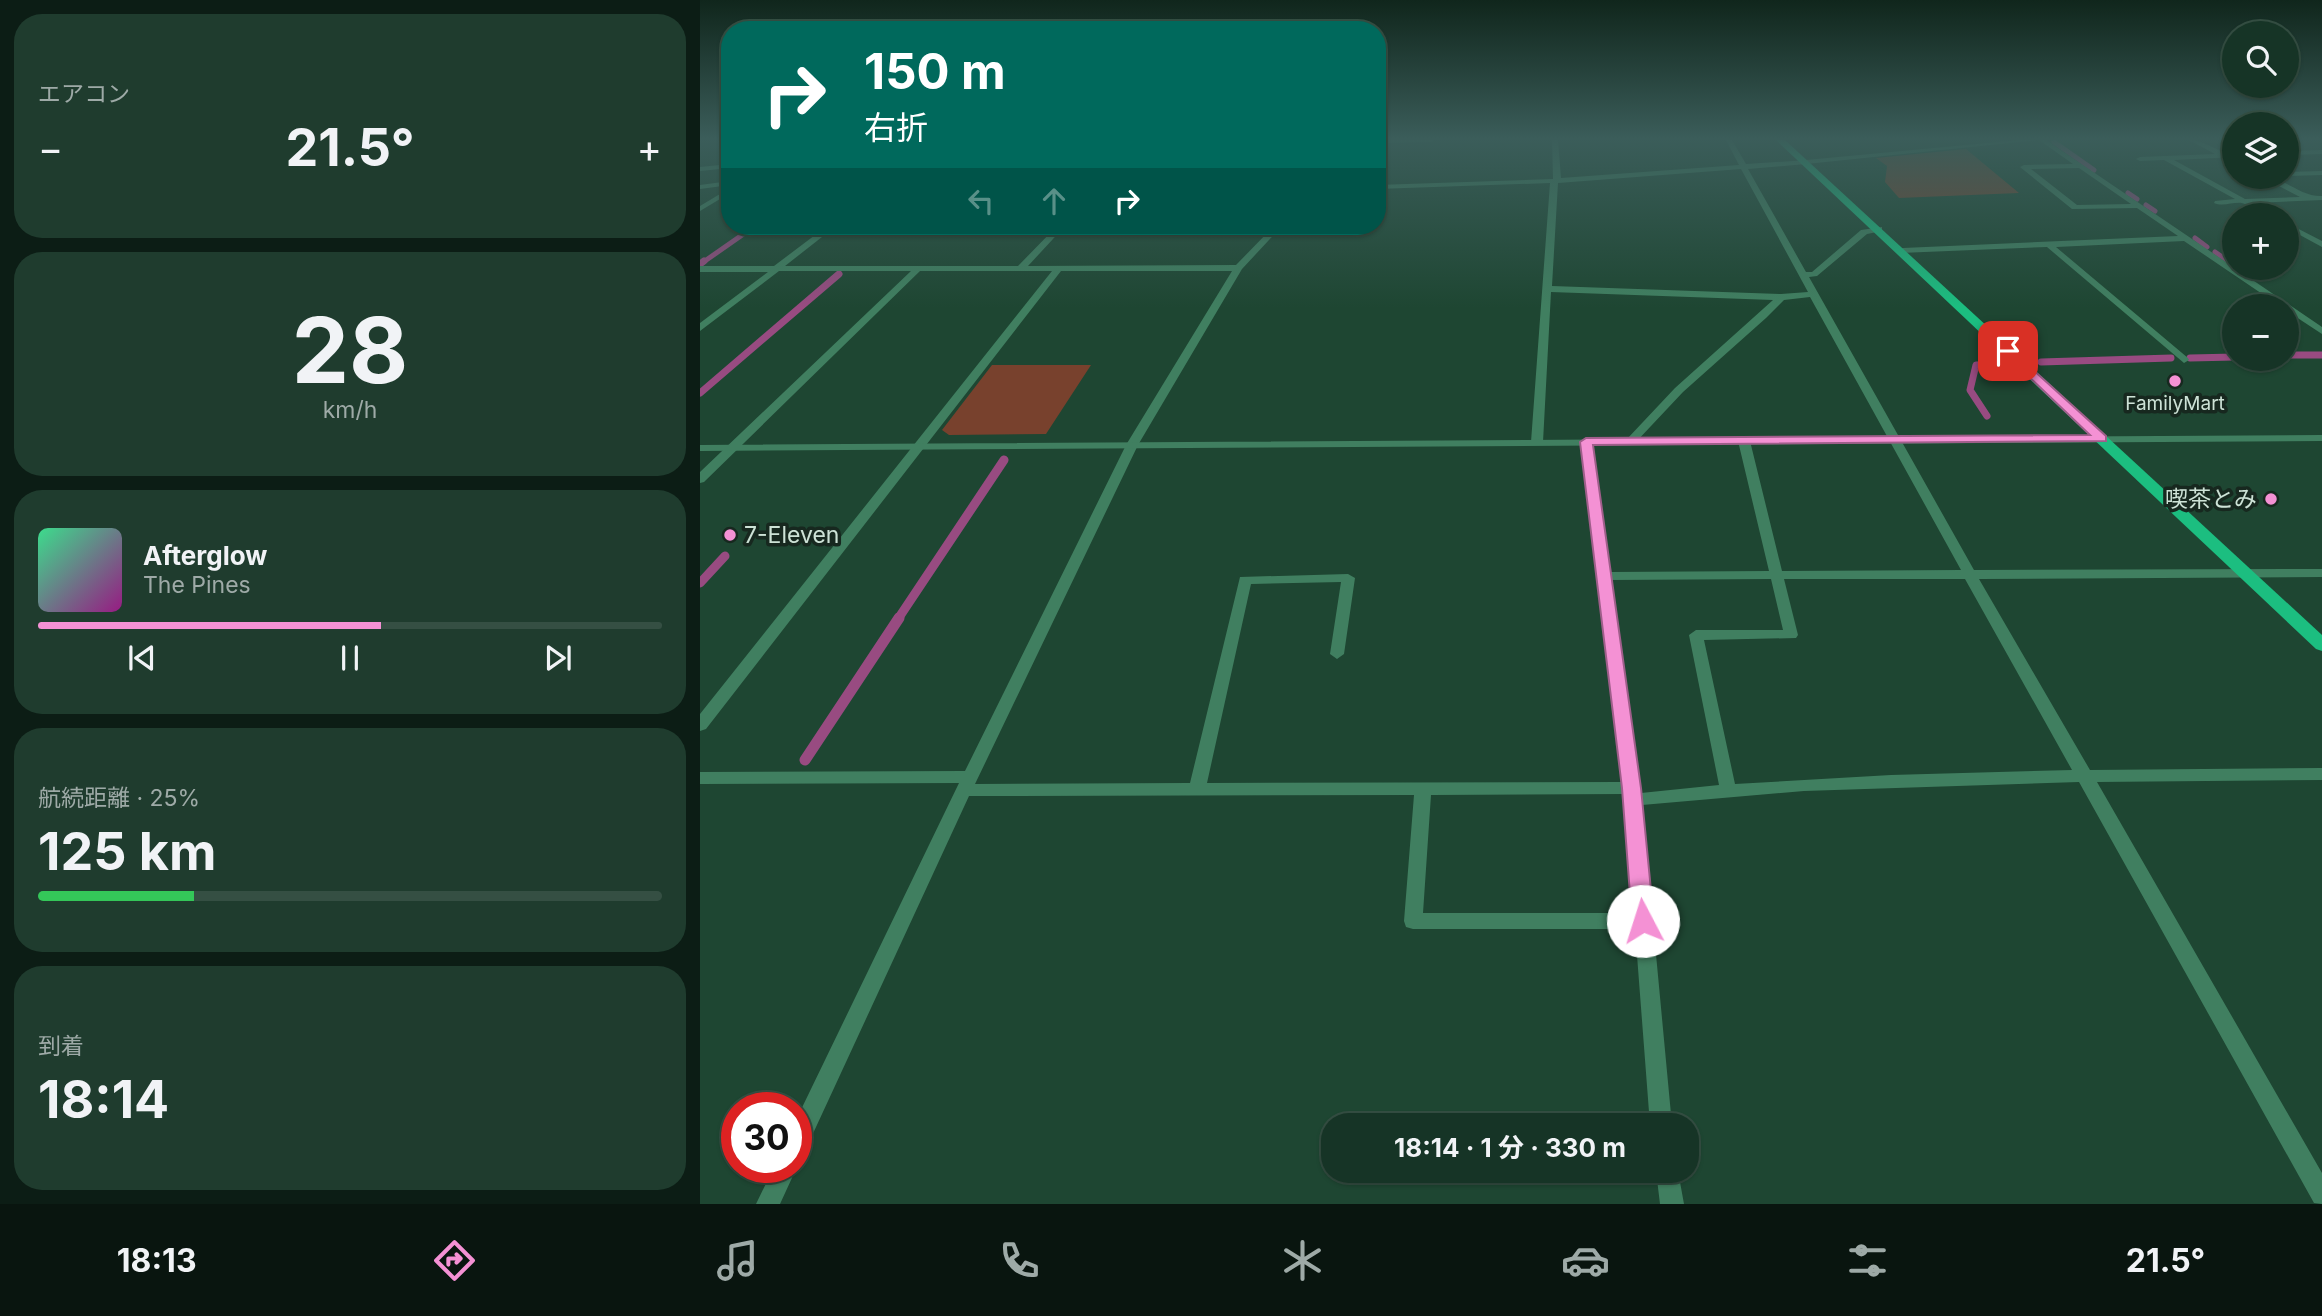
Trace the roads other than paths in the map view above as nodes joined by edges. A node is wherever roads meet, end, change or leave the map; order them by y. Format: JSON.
{"nodes":[{"id":1,"x":720,"y":196,"type":"edge"},
{"id":2,"x":1555,"y":196,"type":"edge"},
{"id":3,"x":1760,"y":196,"type":"edge"},
{"id":4,"x":1843,"y":196,"type":"edge"},
{"id":5,"x":2061,"y":196,"type":"edge"},
{"id":6,"x":2126,"y":196,"type":"edge"},
{"id":7,"x":2235,"y":196,"type":"edge"},
{"id":8,"x":2305,"y":196,"type":"edge"},
{"id":9,"x":2309,"y":198,"type":"junction"},
{"id":10,"x":2322,"y":198,"type":"edge"},
{"id":11,"x":2244,"y":201,"type":"junction"},
{"id":12,"x":2218,"y":203,"type":"dead end"},
{"id":13,"x":2248,"y":203,"type":"edge"},
{"id":14,"x":2322,"y":205,"type":"edge"},
{"id":15,"x":2141,"y":206,"type":"junction"},
{"id":16,"x":700,"y":209,"type":"edge"},
{"id":17,"x":1879,"y":229,"type":"junction"},
{"id":18,"x":2299,"y":232,"type":"edge"},
{"id":19,"x":820,"y":235,"type":"edge"},
{"id":20,"x":1052,"y":235,"type":"edge"},
{"id":21,"x":1269,"y":235,"type":"edge"},
{"id":22,"x":2188,"y":238,"type":"junction"},
{"id":23,"x":2047,"y":243,"type":"junction"},
{"id":24,"x":2322,"y":244,"type":"edge"},
{"id":25,"x":1903,"y":251,"type":"junction"},
{"id":26,"x":1238,"y":268,"type":"junction"},
{"id":27,"x":700,"y":270,"type":"edge"},
{"id":28,"x":775,"y":270,"type":"junction"},
{"id":29,"x":1019,"y":270,"type":"junction"},
{"id":30,"x":1057,"y":270,"type":"junction"},
{"id":31,"x":916,"y":271,"type":"junction"},
{"id":32,"x":1803,"y":275,"type":"junction"},
{"id":33,"x":1548,"y":289,"type":"junction"},
{"id":34,"x":1814,"y":294,"type":"junction"},
{"id":35,"x":2268,"y":294,"type":"edge"},
{"id":36,"x":1781,"y":297,"type":"junction"},
{"id":37,"x":2299,"y":315,"type":"edge"},
{"id":38,"x":700,"y":328,"type":"edge"},
{"id":39,"x":2322,"y":331,"type":"edge"},
{"id":40,"x":2184,"y":360,"type":"dead end"},
{"id":41,"x":2322,"y":438,"type":"edge"},
{"id":42,"x":2101,"y":439,"type":"junction"},
{"id":43,"x":1631,"y":441,"type":"junction"},
{"id":44,"x":1744,"y":441,"type":"junction"},
{"id":45,"x":1894,"y":441,"type":"junction"},
{"id":46,"x":1538,"y":442,"type":"junction"},
{"id":47,"x":1586,"y":442,"type":"junction"},
{"id":48,"x":1132,"y":445,"type":"junction"},
{"id":49,"x":918,"y":447,"type":"junction"},
{"id":50,"x":700,"y":448,"type":"edge"},
{"id":51,"x":733,"y":448,"type":"junction"},
{"id":52,"x":700,"y":480,"type":"edge"},
{"id":53,"x":1970,"y":573,"type":"junction"},
{"id":54,"x":2322,"y":573,"type":"edge"},
{"id":55,"x":1776,"y":574,"type":"junction"},
{"id":56,"x":2248,"y":574,"type":"junction"},
{"id":57,"x":1605,"y":576,"type":"junction"},
{"id":58,"x":2322,"y":645,"type":"edge"},
{"id":59,"x":1338,"y":654,"type":"dead end"},
{"id":60,"x":700,"y":725,"type":"edge"},
{"id":61,"x":2322,"y":774,"type":"edge"},
{"id":62,"x":2085,"y":777,"type":"junction"},
{"id":63,"x":700,"y":778,"type":"edge"},
{"id":64,"x":967,"y":783,"type":"junction"},
{"id":65,"x":1423,"y":788,"type":"junction"},
{"id":66,"x":1197,"y":789,"type":"junction"},
{"id":67,"x":1728,"y":789,"type":"junction"},
{"id":68,"x":1632,"y":794,"type":"junction"},
{"id":69,"x":1643,"y":921,"type":"junction"},
{"id":70,"x":812,"y":1111,"type":"edge"},
{"id":71,"x":1660,"y":1113,"type":"edge"},
{"id":72,"x":778,"y":1183,"type":"edge"},
{"id":73,"x":1669,"y":1183,"type":"edge"},
{"id":74,"x":2322,"y":1195,"type":"edge"},
{"id":75,"x":768,"y":1204,"type":"edge"},
{"id":76,"x":1672,"y":1204,"type":"edge"}],
"edges":[{"from":1,"to":16,"type":"street"},
{"from":2,"to":33,"type":"street"},
{"from":3,"to":32,"type":"street"},
{"from":4,"to":17,"type":"main road"},
{"from":5,"to":15,"type":"street"},
{"from":6,"to":15,"type":"street"},
{"from":7,"to":11,"type":"street"},
{"from":8,"to":9,"type":"street"},
{"from":9,"to":10,"type":"street"},
{"from":9,"to":11,"type":"street"},
{"from":9,"to":14,"type":"street"},
{"from":11,"to":12,"type":"street"},
{"from":11,"to":13,"type":"street"},
{"from":15,"to":22,"type":"street"},
{"from":17,"to":25,"type":"main road"},
{"from":17,"to":32,"type":"street"},
{"from":18,"to":24,"type":"street"},
{"from":19,"to":28,"type":"street"},
{"from":20,"to":29,"type":"street"},
{"from":21,"to":26,"type":"street"},
{"from":22,"to":23,"type":"street"},
{"from":22,"to":35,"type":"street"},
{"from":23,"to":25,"type":"street"},
{"from":23,"to":40,"type":"street"},
{"from":25,"to":42,"type":"main road"},
{"from":26,"to":30,"type":"street"},
{"from":26,"to":48,"type":"street"},
{"from":27,"to":28,"type":"street"},
{"from":28,"to":31,"type":"street"},
{"from":28,"to":38,"type":"street"},
{"from":29,"to":30,"type":"street"},
{"from":29,"to":31,"type":"street"},
{"from":30,"to":49,"type":"street"},
{"from":31,"to":51,"type":"street"},
{"from":32,"to":34,"type":"street"},
{"from":33,"to":36,"type":"street"},
{"from":33,"to":46,"type":"street"},
{"from":34,"to":36,"type":"street"},
{"from":34,"to":45,"type":"street"},
{"from":36,"to":43,"type":"street"},
{"from":37,"to":39,"type":"street"},
{"from":41,"to":42,"type":"street"},
{"from":42,"to":45,"type":"street"},
{"from":42,"to":56,"type":"main road"},
{"from":43,"to":44,"type":"street"},
{"from":43,"to":47,"type":"street"},
{"from":44,"to":45,"type":"street"},
{"from":44,"to":55,"type":"street"},
{"from":45,"to":53,"type":"street"},
{"from":46,"to":47,"type":"street"},
{"from":46,"to":48,"type":"street"},
{"from":47,"to":57,"type":"street"},
{"from":48,"to":49,"type":"street"},
{"from":48,"to":64,"type":"street"},
{"from":49,"to":51,"type":"street"},
{"from":49,"to":60,"type":"street"},
{"from":50,"to":51,"type":"street"},
{"from":51,"to":52,"type":"street"},
{"from":53,"to":55,"type":"street"},
{"from":53,"to":56,"type":"street"},
{"from":53,"to":62,"type":"street"},
{"from":54,"to":56,"type":"street"},
{"from":55,"to":57,"type":"street"},
{"from":55,"to":67,"type":"street"},
{"from":56,"to":58,"type":"main road"},
{"from":57,"to":68,"type":"street"},
{"from":59,"to":66,"type":"street"},
{"from":61,"to":62,"type":"street"},
{"from":62,"to":67,"type":"street"},
{"from":62,"to":74,"type":"street"},
{"from":63,"to":64,"type":"street"},
{"from":64,"to":66,"type":"street"},
{"from":64,"to":70,"type":"street"},
{"from":65,"to":66,"type":"street"},
{"from":65,"to":68,"type":"street"},
{"from":65,"to":69,"type":"street"},
{"from":67,"to":68,"type":"street"},
{"from":68,"to":69,"type":"street"},
{"from":69,"to":71,"type":"street"},
{"from":72,"to":75,"type":"street"},
{"from":73,"to":76,"type":"street"}]}
